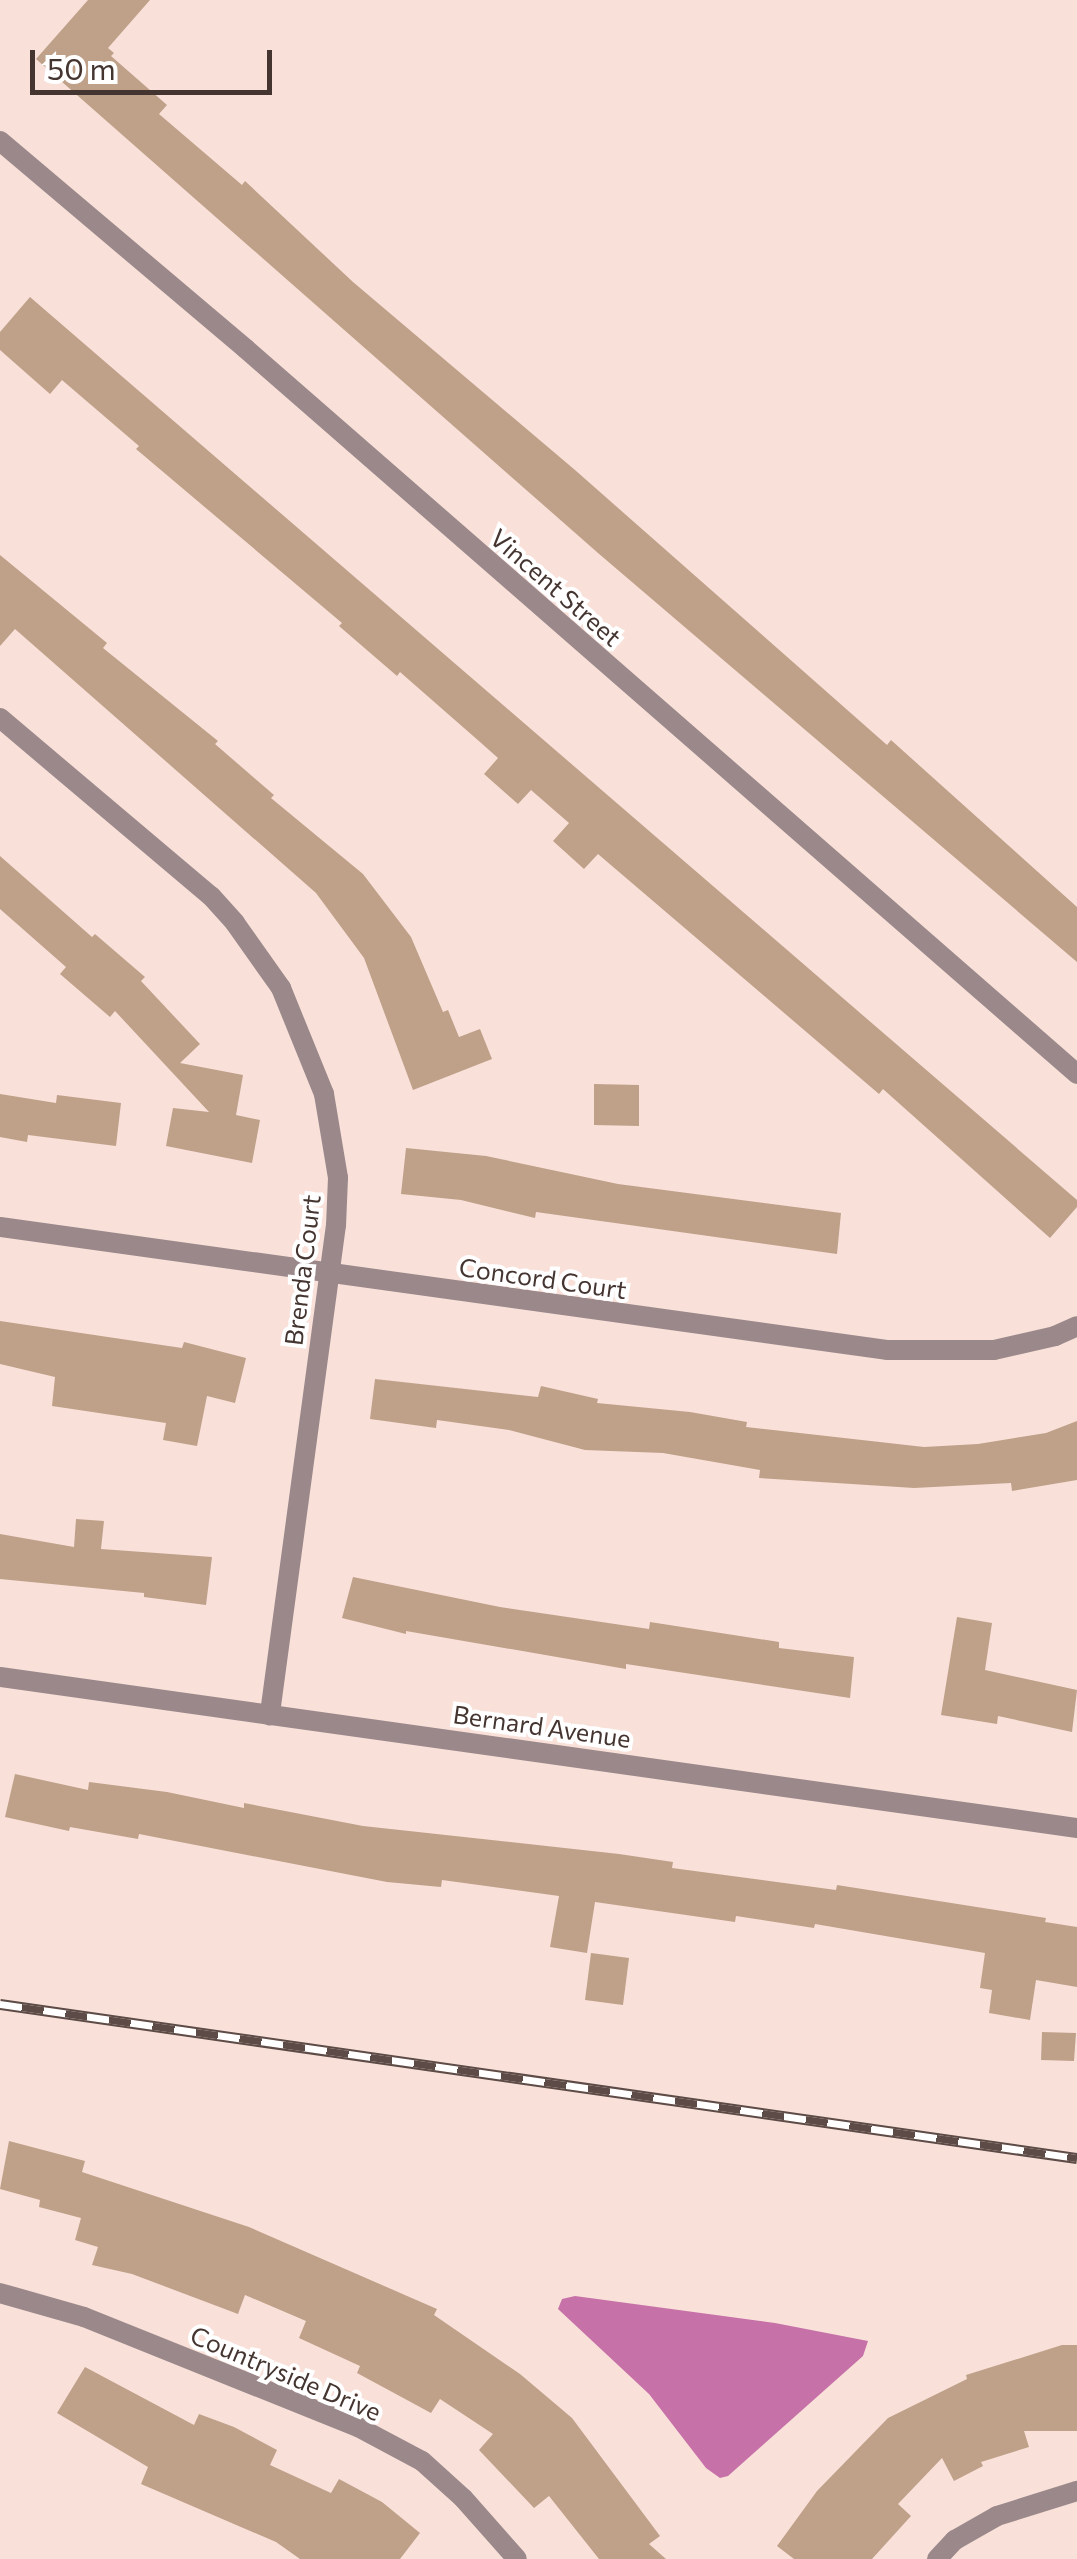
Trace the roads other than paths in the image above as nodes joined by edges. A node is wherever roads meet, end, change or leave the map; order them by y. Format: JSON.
{"nodes":[{"id":1,"x":0,"y":141,"type":"edge"},
{"id":2,"x":0,"y":718,"type":"edge"},
{"id":3,"x":1077,"y":1074,"type":"edge"},
{"id":4,"x":0,"y":1227,"type":"edge"},
{"id":5,"x":328,"y":1272,"type":"junction"},
{"id":6,"x":1077,"y":1326,"type":"edge"},
{"id":7,"x":0,"y":1677,"type":"edge"},
{"id":8,"x":270,"y":1716,"type":"junction"},
{"id":9,"x":1077,"y":1828,"type":"edge"},
{"id":10,"x":0,"y":2293,"type":"edge"},
{"id":11,"x":1077,"y":2491,"type":"edge"},
{"id":12,"x":516,"y":2559,"type":"edge"},
{"id":13,"x":937,"y":2559,"type":"edge"}],
"edges":[{"from":1,"to":3,"type":"street","name":"Vincent Street"},
{"from":2,"to":5,"type":"street","name":"Brenda Court"},
{"from":4,"to":5,"type":"street","name":"Concord Court"},
{"from":5,"to":6,"type":"street","name":"Concord Court"},
{"from":5,"to":8,"type":"street","name":"Brenda Court"},
{"from":7,"to":8,"type":"street","name":"Bernard Avenue"},
{"from":8,"to":9,"type":"street","name":"Bernard Avenue"},
{"from":10,"to":12,"type":"street","name":"Countryside Drive"},
{"from":11,"to":13,"type":"street"}]}
